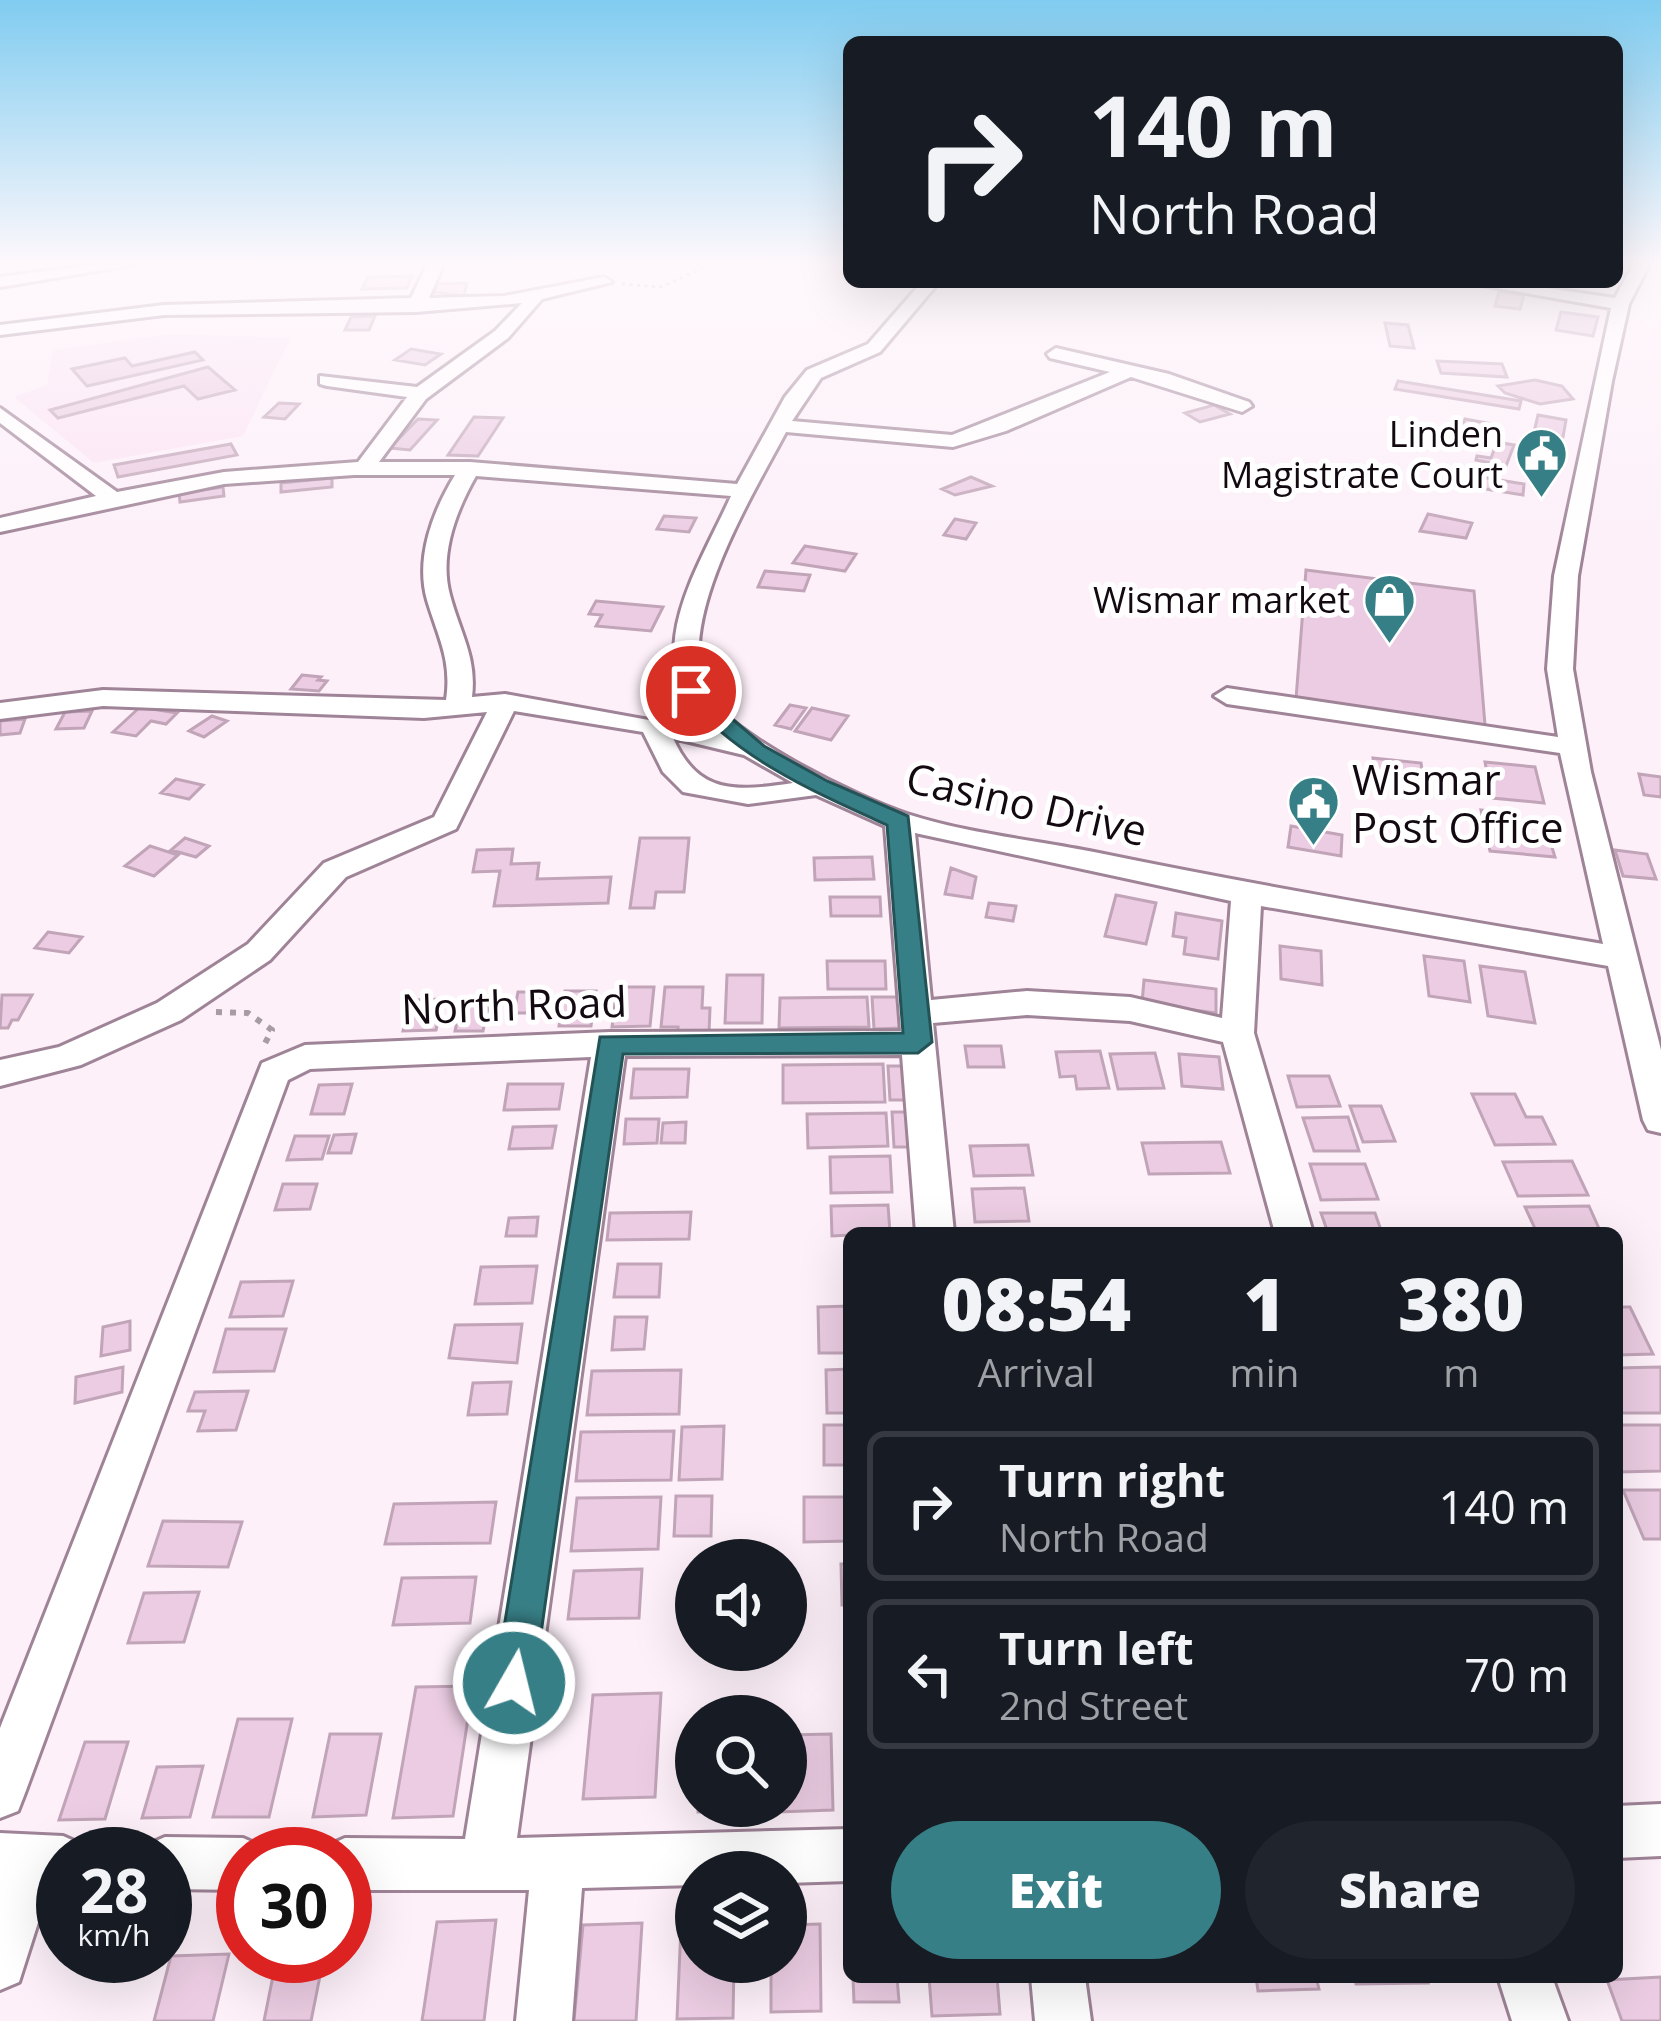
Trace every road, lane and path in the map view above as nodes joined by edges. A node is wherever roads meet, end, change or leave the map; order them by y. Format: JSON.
{"nodes":[{"id":1,"x":466,"y":359,"type":"edge"},
{"id":2,"x":843,"y":359,"type":"edge"},
{"id":3,"x":1081,"y":359,"type":"edge"},
{"id":4,"x":1610,"y":359,"type":"edge"},
{"id":5,"x":1130,"y":370,"type":"junction"},
{"id":6,"x":327,"y":380,"type":"dead end"},
{"id":7,"x":422,"y":393,"type":"junction"},
{"id":8,"x":1242,"y":406,"type":"dead end"},
{"id":9,"x":0,"y":414,"type":"edge"},
{"id":10,"x":780,"y":426,"type":"junction"},
{"id":11,"x":365,"y":467,"type":"junction"},
{"id":12,"x":470,"y":468,"type":"junction"},
{"id":13,"x":744,"y":491,"type":"junction"},
{"id":14,"x":112,"y":498,"type":"junction"},
{"id":15,"x":0,"y":525,"type":"edge"},
{"id":16,"x":1227,"y":696,"type":"dead end"},
{"id":17,"x":505,"y":702,"type":"junction"},
{"id":18,"x":458,"y":707,"type":"junction"},
{"id":19,"x":0,"y":711,"type":"edge"},
{"id":20,"x":654,"y":726,"type":"junction"},
{"id":21,"x":1572,"y":747,"type":"junction"},
{"id":22,"x":756,"y":751,"type":"junction"},
{"id":23,"x":819,"y":786,"type":"junction"},
{"id":24,"x":899,"y":821,"type":"junction"},
{"id":25,"x":1247,"y":893,"type":"junction"},
{"id":26,"x":1623,"y":958,"type":"junction"},
{"id":27,"x":170,"y":1010,"type":"junction"},
{"id":28,"x":917,"y":1028,"type":"junction"},
{"id":29,"x":1237,"y":1033,"type":"junction"},
{"id":30,"x":610,"y":1044,"type":"junction"},
{"id":31,"x":0,"y":1072,"type":"edge"},
{"id":32,"x":274,"y":1072,"type":"junction"},
{"id":33,"x":1661,"y":1120,"type":"edge"},
{"id":34,"x":934,"y":1227,"type":"edge"},
{"id":35,"x":1292,"y":1227,"type":"edge"},
{"id":36,"x":0,"y":1793,"type":"edge"},
{"id":37,"x":1661,"y":1830,"type":"edge"},
{"id":38,"x":1623,"y":1832,"type":"edge"},
{"id":39,"x":843,"y":1855,"type":"edge"},
{"id":40,"x":31,"y":1861,"type":"edge"},
{"id":41,"x":557,"y":1862,"type":"junction"},
{"id":42,"x":372,"y":1864,"type":"edge"},
{"id":43,"x":487,"y":1865,"type":"junction"},
{"id":44,"x":0,"y":1963,"type":"edge"},
{"id":45,"x":1059,"y":1983,"type":"edge"},
{"id":46,"x":1528,"y":1983,"type":"edge"},
{"id":47,"x":544,"y":2021,"type":"edge"},
{"id":48,"x":1063,"y":2021,"type":"edge"},
{"id":49,"x":1540,"y":2021,"type":"edge"}],
"edges":[{"from":1,"to":7,"type":"street"},
{"from":2,"to":10,"type":"street","name":"Casino Drive"},
{"from":3,"to":5,"type":"street"},
{"from":4,"to":21,"type":"street"},
{"from":5,"to":8,"type":"street"},
{"from":5,"to":10,"type":"street"},
{"from":6,"to":7,"type":"street"},
{"from":7,"to":11,"type":"street"},
{"from":9,"to":14,"type":"street"},
{"from":10,"to":13,"type":"street","name":"Casino Drive"},
{"from":11,"to":12,"type":"street"},
{"from":11,"to":14,"type":"street"},
{"from":12,"to":13,"type":"street"},
{"from":12,"to":18,"type":"street"},
{"from":13,"to":22,"type":"street","name":"Casino Drive"},
{"from":14,"to":15,"type":"street"},
{"from":16,"to":21,"type":"street"},
{"from":17,"to":18,"type":"street"},
{"from":17,"to":20,"type":"street"},
{"from":17,"to":27,"type":"street"},
{"from":18,"to":19,"type":"street"},
{"from":20,"to":22,"type":"street"},
{"from":20,"to":23,"type":"street"},
{"from":21,"to":26,"type":"street"},
{"from":22,"to":23,"type":"street","name":"Casino Drive"},
{"from":23,"to":24,"type":"street","name":"Casino Drive"},
{"from":24,"to":25,"type":"street","name":"Casino Drive"},
{"from":24,"to":28,"type":"street"},
{"from":25,"to":26,"type":"street","name":"Casino Drive"},
{"from":25,"to":29,"type":"street"},
{"from":26,"to":33,"type":"street"},
{"from":27,"to":31,"type":"street"},
{"from":27,"to":32,"type":"path"},
{"from":28,"to":29,"type":"street","name":"North Road"},
{"from":28,"to":30,"type":"street","name":"North Road"},
{"from":28,"to":34,"type":"street"},
{"from":29,"to":35,"type":"street"},
{"from":30,"to":32,"type":"street","name":"North Road"},
{"from":30,"to":43,"type":"street"},
{"from":32,"to":36,"type":"street"},
{"from":37,"to":38,"type":"street"},
{"from":39,"to":41,"type":"street"},
{"from":40,"to":44,"type":"street"},
{"from":41,"to":43,"type":"street"},
{"from":41,"to":47,"type":"street"},
{"from":42,"to":43,"type":"street"},
{"from":45,"to":48,"type":"street"},
{"from":46,"to":49,"type":"street"}]}
